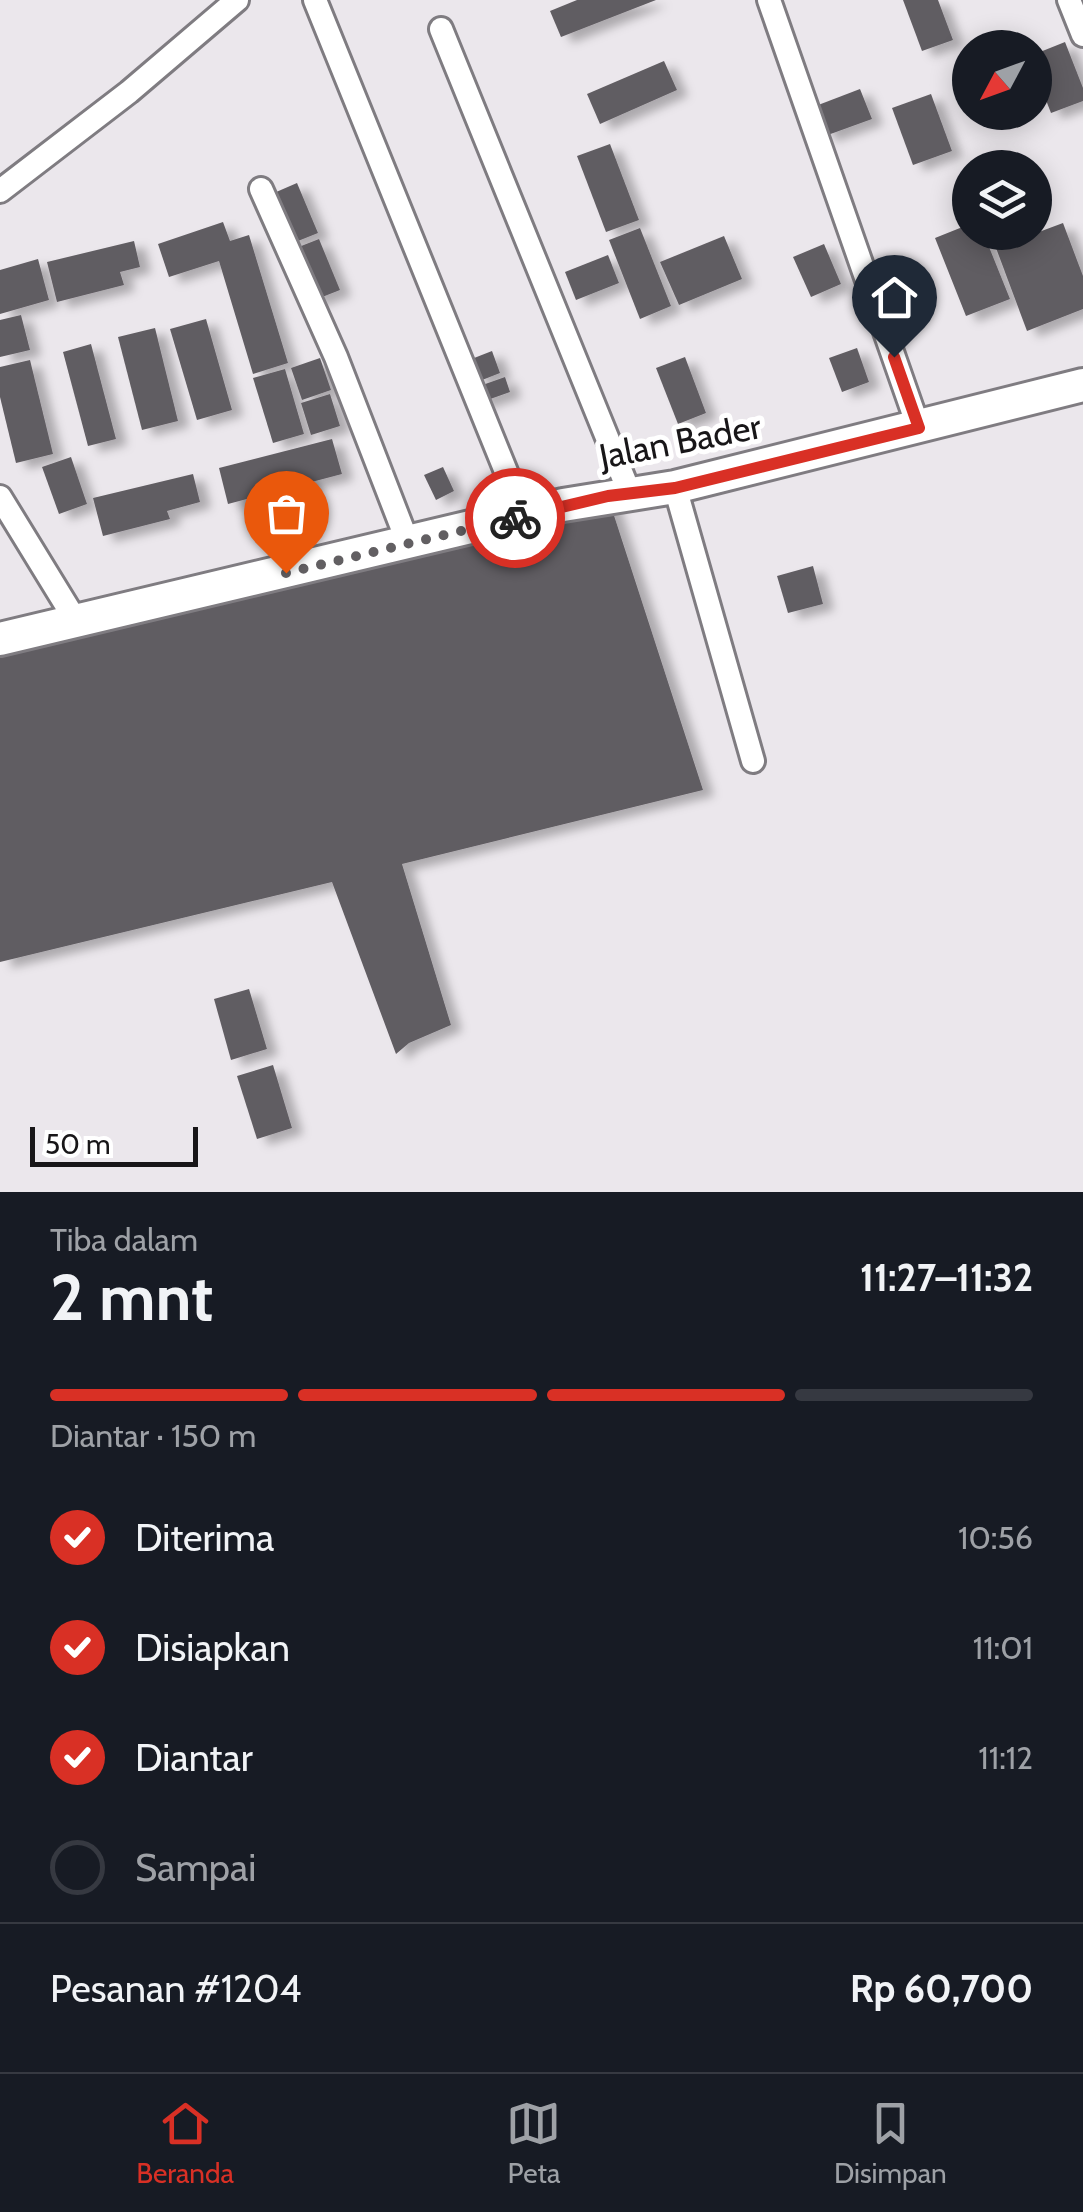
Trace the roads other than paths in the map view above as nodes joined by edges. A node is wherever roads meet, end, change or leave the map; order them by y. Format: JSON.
{"nodes":[{"id":1,"x":237,"y":0,"type":"edge"},
{"id":2,"x":315,"y":0,"type":"edge"},
{"id":3,"x":769,"y":0,"type":"edge"},
{"id":4,"x":1069,"y":0,"type":"edge"},
{"id":5,"x":441,"y":28,"type":"dead end"},
{"id":6,"x":1083,"y":35,"type":"edge"},
{"id":7,"x":261,"y":189,"type":"dead end"},
{"id":8,"x":0,"y":191,"type":"edge"},
{"id":9,"x":1083,"y":386,"type":"edge"},
{"id":10,"x":919,"y":428,"type":"junction"},
{"id":11,"x":675,"y":488,"type":"junction"},
{"id":12,"x":630,"y":494,"type":"junction"},
{"id":13,"x":0,"y":497,"type":"edge"},
{"id":14,"x":524,"y":516,"type":"junction"},
{"id":15,"x":408,"y":542,"type":"junction"},
{"id":16,"x":76,"y":621,"type":"junction"},
{"id":17,"x":0,"y":639,"type":"edge"},
{"id":18,"x":752,"y":760,"type":"dead end"}],
"edges":[{"from":1,"to":8,"type":"street"},
{"from":2,"to":14,"type":"street"},
{"from":3,"to":10,"type":"street"},
{"from":4,"to":6,"type":"street"},
{"from":5,"to":12,"type":"street"},
{"from":7,"to":15,"type":"street"},
{"from":9,"to":10,"type":"main road","name":"Jalan Bader"},
{"from":10,"to":11,"type":"main road","name":"Jalan Bader"},
{"from":11,"to":12,"type":"main road","name":"Jalan Bader"},
{"from":11,"to":18,"type":"street"},
{"from":12,"to":14,"type":"main road","name":"Jalan Bader"},
{"from":13,"to":16,"type":"street"},
{"from":14,"to":15,"type":"main road","name":"Jalan Bader"},
{"from":15,"to":16,"type":"main road","name":"Jalan Bader"},
{"from":16,"to":17,"type":"main road","name":"Jalan Bader"}]}
